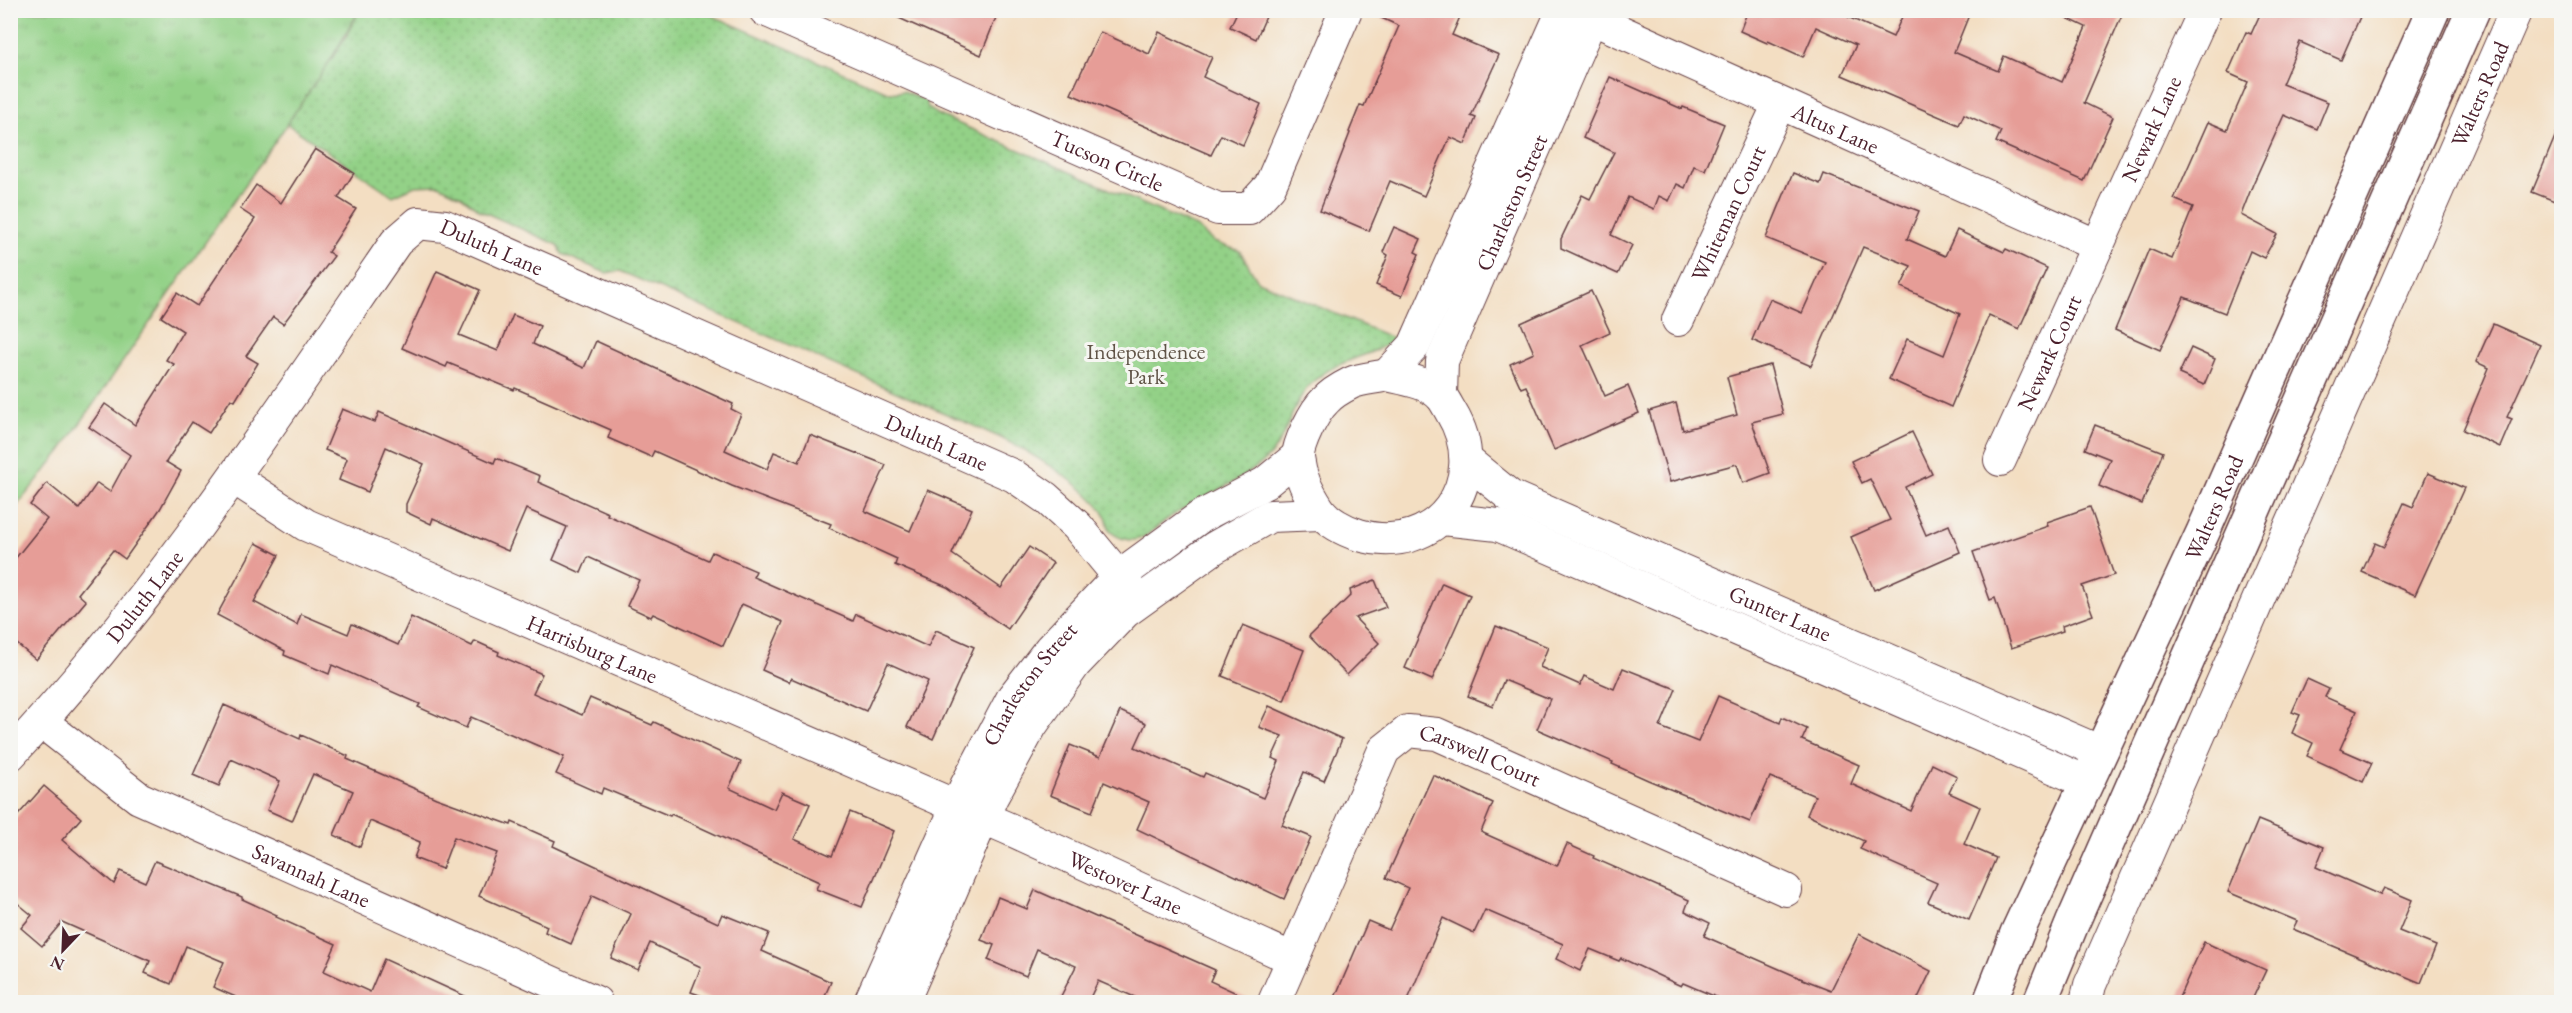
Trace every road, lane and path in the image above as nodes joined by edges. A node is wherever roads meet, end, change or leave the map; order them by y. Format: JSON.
{"nodes":[{"id":1,"x":765,"y":10,"type":"edge"},
{"id":2,"x":1346,"y":10,"type":"edge"},
{"id":3,"x":2205,"y":10,"type":"edge"},
{"id":4,"x":2433,"y":10,"type":"edge"},
{"id":5,"x":2473,"y":10,"type":"edge"},
{"id":6,"x":2516,"y":10,"type":"edge"},
{"id":7,"x":1580,"y":13,"type":"edge"},
{"id":8,"x":1779,"y":104,"type":"junction"},
{"id":9,"x":2098,"y":246,"type":"junction"},
{"id":10,"x":1678,"y":320,"type":"dead end"},
{"id":11,"x":1387,"y":375,"type":"junction"},
{"id":12,"x":1441,"y":396,"type":"junction"},
{"id":13,"x":1298,"y":456,"type":"junction"},
{"id":14,"x":2000,"y":460,"type":"dead end"},
{"id":15,"x":1467,"y":461,"type":"junction"},
{"id":16,"x":234,"y":478,"type":"junction"},
{"id":17,"x":1321,"y":514,"type":"junction"},
{"id":18,"x":1442,"y":519,"type":"junction"},
{"id":19,"x":1119,"y":576,"type":"junction"},
{"id":20,"x":1139,"y":601,"type":"junction"},
{"id":21,"x":42,"y":722,"type":"junction"},
{"id":22,"x":2101,"y":752,"type":"junction"},
{"id":23,"x":10,"y":755,"type":"edge"},
{"id":24,"x":2087,"y":782,"type":"junction"},
{"id":25,"x":970,"y":812,"type":"junction"},
{"id":26,"x":1786,"y":891,"type":"dead end"},
{"id":27,"x":1293,"y":958,"type":"junction"},
{"id":28,"x":596,"y":1002,"type":"edge"},
{"id":29,"x":870,"y":1002,"type":"edge"},
{"id":30,"x":903,"y":1002,"type":"edge"},
{"id":31,"x":1274,"y":1002,"type":"edge"},
{"id":32,"x":1990,"y":1002,"type":"edge"},
{"id":33,"x":2040,"y":1002,"type":"edge"},
{"id":34,"x":2086,"y":1002,"type":"edge"}],
"edges":[{"from":1,"to":2,"type":"street","name":"Tucson Circle"},
{"from":3,"to":9,"type":"street","name":"Newark Lane"},
{"from":4,"to":22,"type":"main road","name":"Walters Road"},
{"from":5,"to":33,"type":"main road","name":"Walters Road"},
{"from":6,"to":34,"type":"street","name":"Walters Road"},
{"from":7,"to":8,"type":"street","name":"Altus Lane"},
{"from":7,"to":11,"type":"street","name":"Charleston Street"},
{"from":7,"to":12,"type":"street","name":"Charleston Street"},
{"from":8,"to":9,"type":"street","name":"Altus Lane"},
{"from":8,"to":10,"type":"street","name":"Whiteman Court"},
{"from":9,"to":14,"type":"street","name":"Newark Court"},
{"from":11,"to":12,"type":"street"},
{"from":11,"to":13,"type":"street"},
{"from":12,"to":15,"type":"street"},
{"from":13,"to":17,"type":"street"},
{"from":13,"to":19,"type":"street","name":"Charleston Street"},
{"from":15,"to":18,"type":"street"},
{"from":15,"to":22,"type":"street","name":"Gunter Lane"},
{"from":16,"to":19,"type":"street","name":"Duluth Lane"},
{"from":16,"to":21,"type":"street","name":"Duluth Lane"},
{"from":16,"to":25,"type":"street","name":"Harrisburg Lane"},
{"from":17,"to":18,"type":"street"},
{"from":17,"to":20,"type":"street","name":"Charleston Street"},
{"from":18,"to":24,"type":"street","name":"Gunter Lane"},
{"from":19,"to":20,"type":"street","name":"Duluth Lane"},
{"from":19,"to":25,"type":"street","name":"Charleston Street"},
{"from":20,"to":25,"type":"street","name":"Charleston Street"},
{"from":21,"to":23,"type":"street","name":"Duluth Lane"},
{"from":21,"to":28,"type":"street","name":"Savannah Lane"},
{"from":22,"to":24,"type":"main road","name":"Walters Road"},
{"from":24,"to":32,"type":"main road","name":"Walters Road"},
{"from":25,"to":27,"type":"street","name":"Westover Lane"},
{"from":25,"to":29,"type":"street","name":"Charleston Street"},
{"from":25,"to":30,"type":"street","name":"Charleston Street"},
{"from":26,"to":27,"type":"street","name":"Carswell Court"},
{"from":27,"to":31,"type":"street","name":"Carswell Court"}]}
